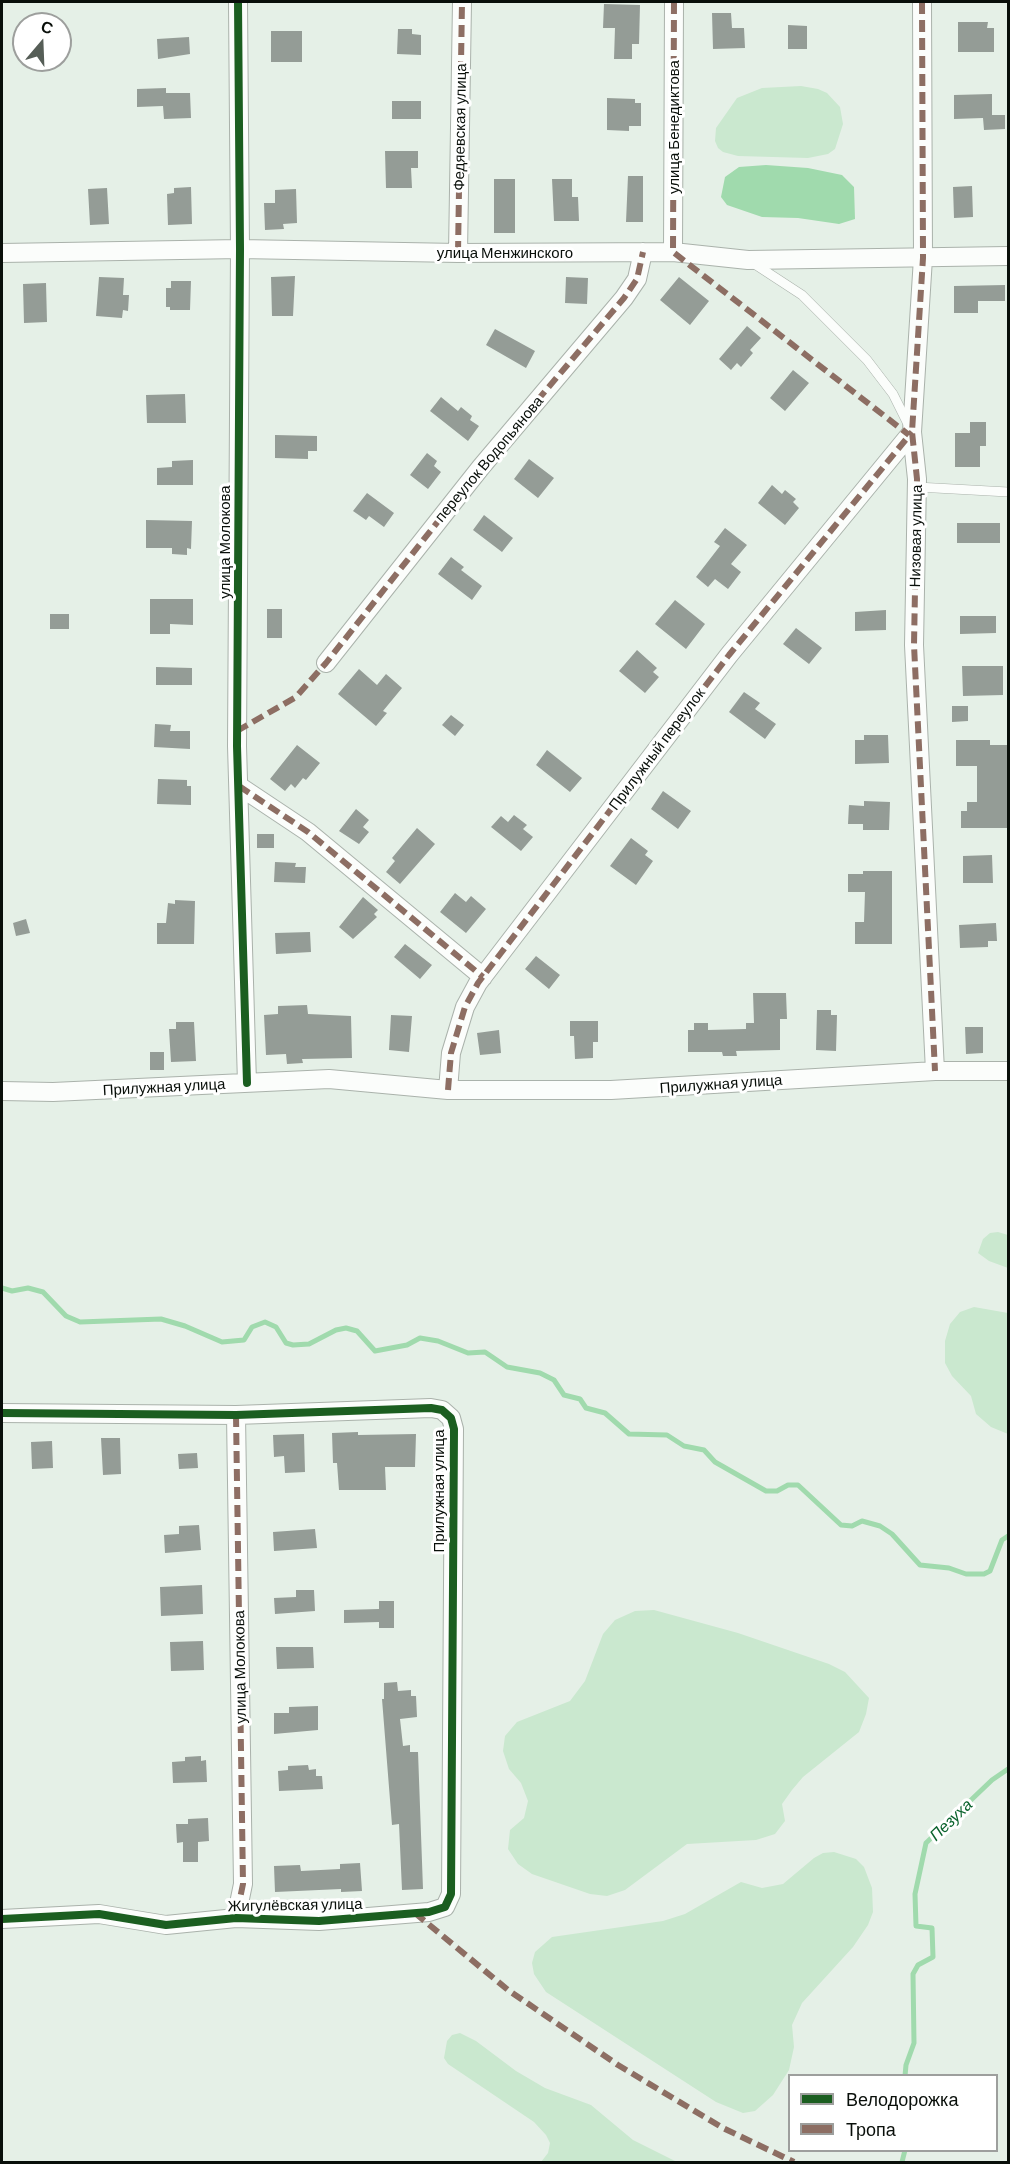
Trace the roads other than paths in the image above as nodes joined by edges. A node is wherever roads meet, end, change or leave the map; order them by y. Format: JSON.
{"nodes":[{"id":1,"x":238,"y":2,"type":"edge"},
{"id":2,"x":462,"y":2,"type":"edge"},
{"id":3,"x":674,"y":2,"type":"edge"},
{"id":4,"x":922,"y":2,"type":"edge"},
{"id":5,"x":240,"y":249,"type":"junction"},
{"id":6,"x":642,"y":252,"type":"junction"},
{"id":7,"x":673,"y":252,"type":"junction"},
{"id":8,"x":2,"y":253,"type":"edge"},
{"id":9,"x":458,"y":254,"type":"junction"},
{"id":10,"x":1008,"y":256,"type":"edge"},
{"id":11,"x":923,"y":258,"type":"junction"},
{"id":12,"x":748,"y":260,"type":"junction"},
{"id":13,"x":912,"y":432,"type":"junction"},
{"id":14,"x":917,"y":487,"type":"junction"},
{"id":15,"x":1008,"y":492,"type":"edge"},
{"id":16,"x":326,"y":663,"type":"dead end"},
{"id":17,"x":239,"y":786,"type":"junction"},
{"id":18,"x":483,"y":977,"type":"junction"},
{"id":19,"x":935,"y":1071,"type":"junction"},
{"id":20,"x":1008,"y":1071,"type":"edge"},
{"id":21,"x":247,"y":1083,"type":"junction"},
{"id":22,"x":447,"y":1090,"type":"junction"},
{"id":23,"x":2,"y":1091,"type":"edge"},
{"id":24,"x":2,"y":1413,"type":"edge"},
{"id":25,"x":236,"y":1415,"type":"junction"},
{"id":26,"x":445,"y":1907,"type":"joint"},
{"id":27,"x":2,"y":1918,"type":"edge"},
{"id":28,"x":236,"y":1918,"type":"junction"}],
"edges":[{"from":1,"to":5,"type":"street","name":"улица Молокова"},
{"from":2,"to":9,"type":"street","name":"Федяевская улица"},
{"from":3,"to":7,"type":"street","name":"улица Бенедиктова"},
{"from":4,"to":11,"type":"street","name":"Низовая улица"},
{"from":5,"to":8,"type":"street","name":"улица Менжинского"},
{"from":5,"to":9,"type":"street","name":"улица Менжинского"},
{"from":5,"to":17,"type":"street","name":"улица Молокова"},
{"from":6,"to":7,"type":"street","name":"улица Менжинского"},
{"from":6,"to":9,"type":"street","name":"улица Менжинского"},
{"from":6,"to":16,"type":"street","name":"переулок Водопьянова"},
{"from":7,"to":12,"type":"street","name":"улица Менжинского"},
{"from":10,"to":11,"type":"street","name":"улица Менжинского"},
{"from":11,"to":12,"type":"street","name":"улица Менжинского"},
{"from":11,"to":13,"type":"street","name":"Низовая улица"},
{"from":12,"to":13,"type":"lane"},
{"from":13,"to":14,"type":"street","name":"Низовая улица"},
{"from":13,"to":18,"type":"street","name":"Прилужный переулок"},
{"from":14,"to":15,"type":"lane"},
{"from":14,"to":19,"type":"street","name":"Низовая улица"},
{"from":17,"to":18,"type":"street"},
{"from":17,"to":21,"type":"street","name":"улица Молокова"},
{"from":18,"to":22,"type":"street","name":"Прилужный переулок"},
{"from":19,"to":20,"type":"street","name":"Прилужная улица"},
{"from":19,"to":22,"type":"street","name":"Прилужная улица"},
{"from":21,"to":22,"type":"street","name":"Прилужная улица"},
{"from":21,"to":23,"type":"street","name":"Прилужная улица"},
{"from":24,"to":25,"type":"street","name":"Прилужная улица"},
{"from":25,"to":26,"type":"street","name":"Прилужная улица"},
{"from":25,"to":28,"type":"street","name":"улица Молокова"},
{"from":26,"to":28,"type":"street","name":"Жигулёвская улица"},
{"from":27,"to":28,"type":"street","name":"Жигулёвская улица"}]}
